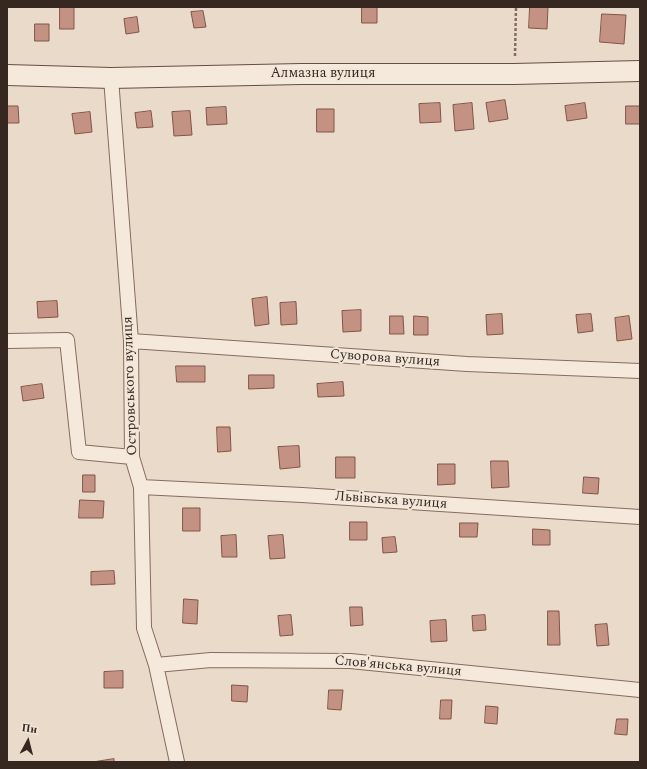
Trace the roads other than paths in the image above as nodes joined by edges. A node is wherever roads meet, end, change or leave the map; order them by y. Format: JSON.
{"nodes":[{"id":1,"x":640,"y":71,"type":"edge"},
{"id":2,"x":7,"y":75,"type":"edge"},
{"id":3,"x":111,"y":78,"type":"junction"},
{"id":4,"x":7,"y":341,"type":"edge"},
{"id":5,"x":130,"y":341,"type":"junction"},
{"id":6,"x":640,"y":371,"type":"edge"},
{"id":7,"x":132,"y":456,"type":"junction"},
{"id":8,"x":141,"y":487,"type":"junction"},
{"id":9,"x":640,"y":517,"type":"edge"},
{"id":10,"x":156,"y":665,"type":"junction"},
{"id":11,"x":640,"y":690,"type":"edge"},
{"id":12,"x":177,"y":762,"type":"edge"}],
"edges":[{"from":1,"to":3,"type":"main road","name":"Алмазна вулиця"},
{"from":2,"to":3,"type":"main road","name":"Алмазна вулиця"},
{"from":3,"to":5,"type":"street","name":"Островського вулиця"},
{"from":4,"to":7,"type":"street"},
{"from":5,"to":6,"type":"street","name":"Суворова вулиця"},
{"from":5,"to":7,"type":"street","name":"Островського вулиця"},
{"from":7,"to":8,"type":"street","name":"Островського вулиця"},
{"from":8,"to":9,"type":"street","name":"Львівська вулиця"},
{"from":8,"to":10,"type":"street","name":"Островського вулиця"},
{"from":10,"to":11,"type":"street","name":"Слов'янська вулиця"},
{"from":10,"to":12,"type":"street","name":"Островського вулиця"}]}
